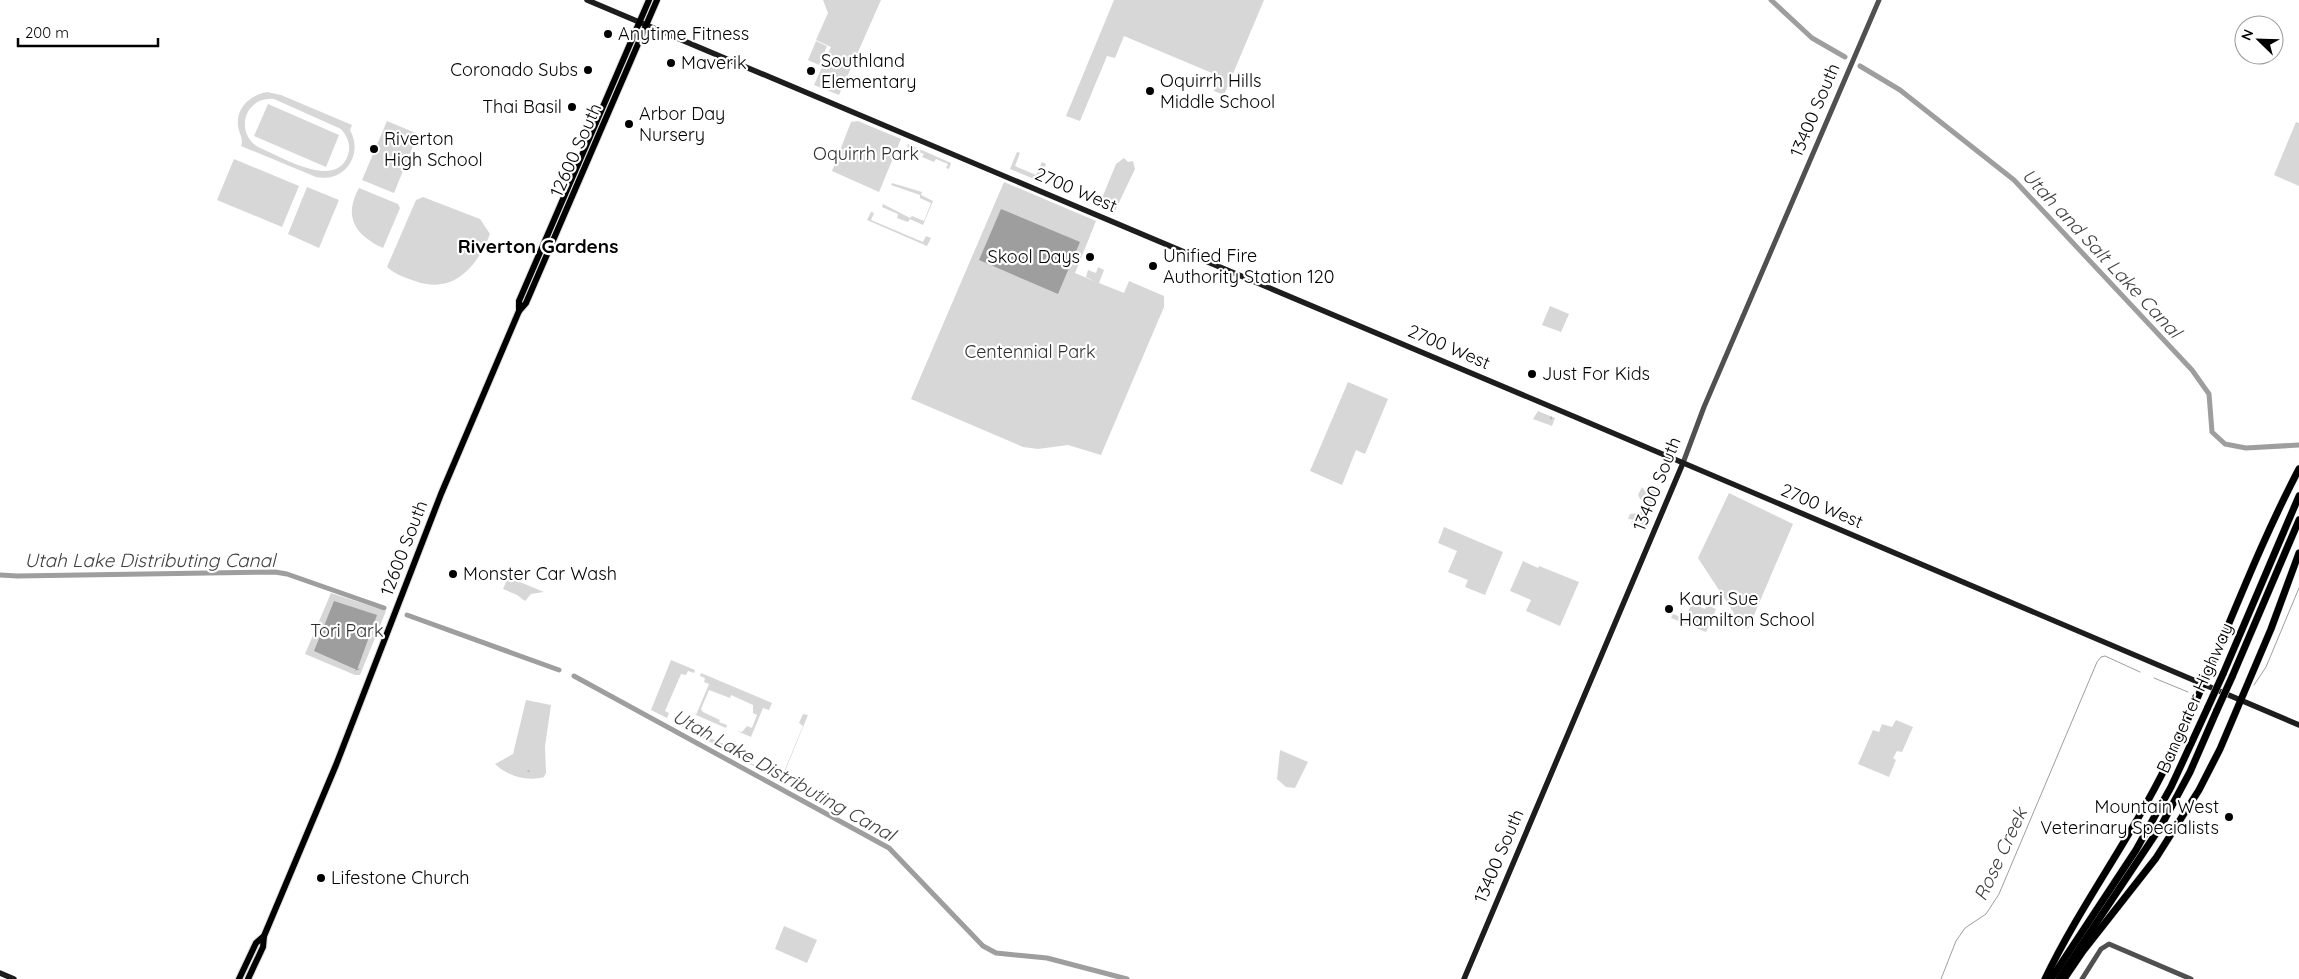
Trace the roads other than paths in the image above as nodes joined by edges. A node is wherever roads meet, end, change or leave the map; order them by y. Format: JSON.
{"nodes":[{"id":1,"x":587,"y":0,"type":"edge"},
{"id":2,"x":650,"y":0,"type":"edge"},
{"id":3,"x":657,"y":0,"type":"edge"},
{"id":4,"x":1879,"y":0,"type":"edge"},
{"id":5,"x":640,"y":22,"type":"junction"},
{"id":6,"x":647,"y":25,"type":"junction"},
{"id":7,"x":585,"y":145,"type":"junction"},
{"id":8,"x":573,"y":192,"type":"junction"},
{"id":9,"x":519,"y":311,"type":"junction"},
{"id":10,"x":1683,"y":463,"type":"junction"},
{"id":11,"x":2299,"y":469,"type":"edge"},
{"id":12,"x":2299,"y":496,"type":"edge"},
{"id":13,"x":2299,"y":520,"type":"edge"},
{"id":14,"x":2299,"y":553,"type":"edge"},
{"id":15,"x":2202,"y":684,"type":"junction"},
{"id":16,"x":2240,"y":701,"type":"junction"},
{"id":17,"x":2299,"y":725,"type":"edge"},
{"id":18,"x":264,"y":936,"type":"junction"},
{"id":19,"x":0,"y":973,"type":"edge"},
{"id":20,"x":14,"y":979,"type":"edge"},
{"id":21,"x":239,"y":979,"type":"edge"},
{"id":22,"x":248,"y":979,"type":"edge"},
{"id":23,"x":1464,"y":979,"type":"edge"},
{"id":24,"x":2045,"y":979,"type":"edge"},
{"id":25,"x":2051,"y":979,"type":"edge"},
{"id":26,"x":2059,"y":979,"type":"edge"},
{"id":27,"x":2064,"y":979,"type":"edge"},
{"id":28,"x":2082,"y":979,"type":"edge"},
{"id":29,"x":2191,"y":979,"type":"edge"}],
"edges":[{"from":1,"to":5,"type":"main road","name":"2700 West"},
{"from":2,"to":5,"type":"main road","name":"12600 South"},
{"from":3,"to":6,"type":"main road","name":"12600 South"},
{"from":4,"to":10,"type":"street","name":"13400 South"},
{"from":5,"to":6,"type":"main road","name":"2700 West"},
{"from":5,"to":7,"type":"main road","name":"12600 South"},
{"from":6,"to":8,"type":"main road","name":"12600 South"},
{"from":6,"to":10,"type":"main road","name":"2700 West"},
{"from":7,"to":8,"type":"main road"},
{"from":7,"to":9,"type":"main road","name":"12600 South"},
{"from":8,"to":9,"type":"main road","name":"12600 South"},
{"from":9,"to":18,"type":"main road","name":"12600 South"},
{"from":10,"to":15,"type":"main road","name":"2700 West"},
{"from":10,"to":23,"type":"main road","name":"13400 South"},
{"from":11,"to":15,"type":"highway"},
{"from":12,"to":25,"type":"highway","name":"Bangerter Highway","bridge":true},
{"from":13,"to":26,"type":"highway","name":"Bangerter Highway","bridge":true},
{"from":14,"to":16,"type":"highway"},
{"from":15,"to":16,"type":"main road","name":"2700 West"},
{"from":15,"to":24,"type":"highway"},
{"from":16,"to":17,"type":"main road","name":"2700 West"},
{"from":16,"to":27,"type":"highway"},
{"from":18,"to":21,"type":"main road","name":"12600 South"},
{"from":18,"to":22,"type":"main road","name":"12600 South"},
{"from":19,"to":20,"type":"main road"},
{"from":28,"to":29,"type":"street"}]}
